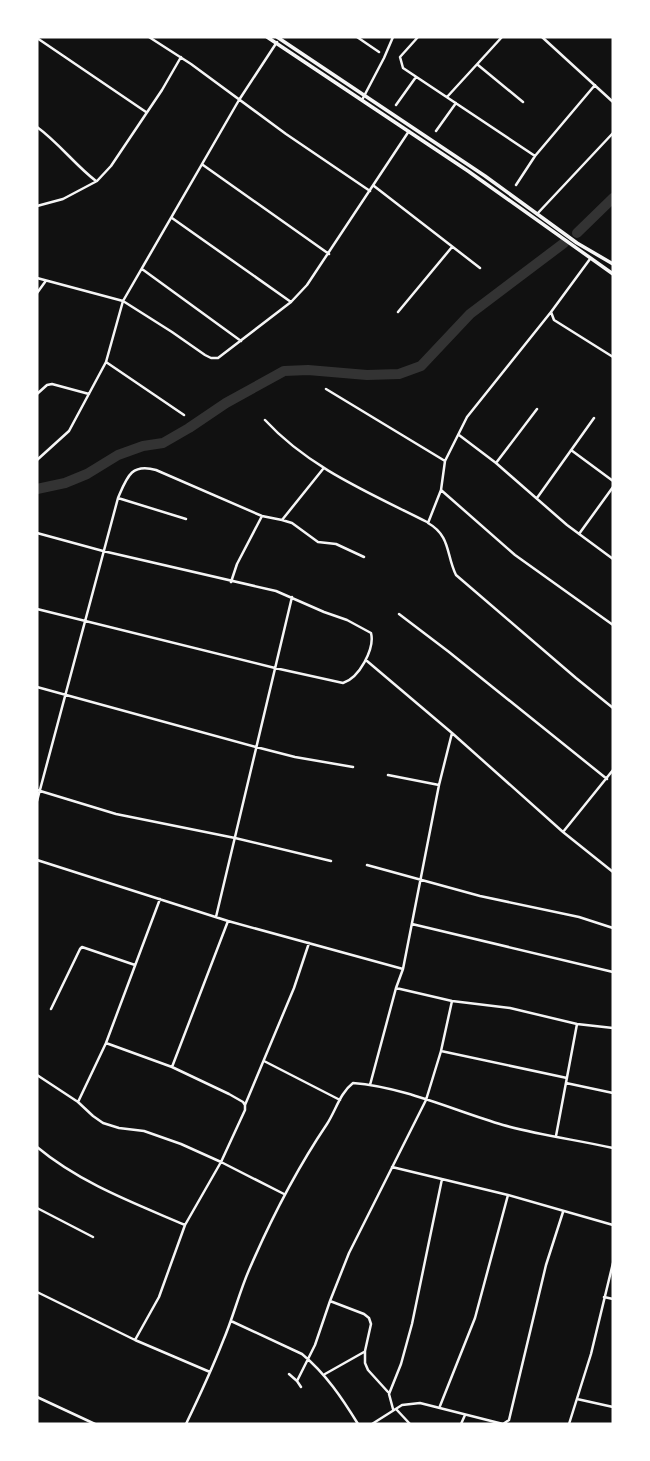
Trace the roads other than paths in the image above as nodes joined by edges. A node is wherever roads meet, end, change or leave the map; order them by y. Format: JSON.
{"nodes":[{"id":1,"x":149,"y":37,"type":"edge"},
{"id":2,"x":267,"y":37,"type":"edge"},
{"id":3,"x":357,"y":37,"type":"edge"},
{"id":4,"x":393,"y":37,"type":"edge"},
{"id":5,"x":418,"y":37,"type":"edge"},
{"id":6,"x":502,"y":37,"type":"edge"},
{"id":7,"x":542,"y":37,"type":"edge"},
{"id":8,"x":37,"y":38,"type":"edge"},
{"id":9,"x":278,"y":38,"type":"edge"},
{"id":10,"x":276,"y":43,"type":"junction"},
{"id":11,"x":379,"y":52,"type":"dead end"},
{"id":12,"x":181,"y":57,"type":"junction"},
{"id":13,"x":478,"y":65,"type":"junction"},
{"id":14,"x":416,"y":77,"type":"junction"},
{"id":15,"x":595,"y":85,"type":"junction"},
{"id":16,"x":447,"y":97,"type":"junction"},
{"id":17,"x":363,"y":98,"type":"junction"},
{"id":18,"x":239,"y":100,"type":"junction"},
{"id":19,"x":523,"y":102,"type":"dead end"},
{"id":20,"x":613,"y":102,"type":"edge"},
{"id":21,"x":456,"y":103,"type":"junction"},
{"id":22,"x":396,"y":105,"type":"dead end"},
{"id":23,"x":146,"y":112,"type":"junction"},
{"id":24,"x":37,"y":127,"type":"edge"},
{"id":25,"x":409,"y":131,"type":"junction"},
{"id":26,"x":436,"y":131,"type":"dead end"},
{"id":27,"x":613,"y":133,"type":"edge"},
{"id":28,"x":535,"y":156,"type":"junction"},
{"id":29,"x":202,"y":164,"type":"junction"},
{"id":30,"x":97,"y":181,"type":"junction"},
{"id":31,"x":516,"y":185,"type":"dead end"},
{"id":32,"x":374,"y":186,"type":"junction"},
{"id":33,"x":370,"y":191,"type":"junction"},
{"id":34,"x":37,"y":207,"type":"edge"},
{"id":35,"x":537,"y":214,"type":"junction"},
{"id":36,"x":172,"y":218,"type":"junction"},
{"id":37,"x":452,"y":246,"type":"junction"},
{"id":38,"x":329,"y":254,"type":"junction"},
{"id":39,"x":590,"y":258,"type":"junction"},
{"id":40,"x":613,"y":264,"type":"edge"},
{"id":41,"x":480,"y":268,"type":"dead end"},
{"id":42,"x":142,"y":269,"type":"junction"},
{"id":43,"x":613,"y":274,"type":"edge"},
{"id":44,"x":37,"y":278,"type":"edge"},
{"id":45,"x":46,"y":281,"type":"junction"},
{"id":46,"x":37,"y":293,"type":"edge"},
{"id":47,"x":123,"y":301,"type":"junction"},
{"id":48,"x":291,"y":302,"type":"junction"},
{"id":49,"x":398,"y":312,"type":"dead end"},
{"id":50,"x":551,"y":312,"type":"junction"},
{"id":51,"x":241,"y":341,"type":"junction"},
{"id":52,"x":613,"y":357,"type":"edge"},
{"id":53,"x":106,"y":362,"type":"junction"},
{"id":54,"x":326,"y":389,"type":"dead end"},
{"id":55,"x":37,"y":394,"type":"edge"},
{"id":56,"x":89,"y":394,"type":"junction"},
{"id":57,"x":537,"y":409,"type":"dead end"},
{"id":58,"x":184,"y":415,"type":"dead end"},
{"id":59,"x":594,"y":418,"type":"dead end"},
{"id":60,"x":265,"y":420,"type":"dead end"},
{"id":61,"x":459,"y":435,"type":"junction"},
{"id":62,"x":571,"y":450,"type":"junction"},
{"id":63,"x":37,"y":460,"type":"edge"},
{"id":64,"x":445,"y":461,"type":"junction"},
{"id":65,"x":496,"y":463,"type":"junction"},
{"id":66,"x":323,"y":469,"type":"junction"},
{"id":67,"x":613,"y":481,"type":"edge"},
{"id":68,"x":613,"y":487,"type":"edge"},
{"id":69,"x":441,"y":490,"type":"junction"},
{"id":70,"x":118,"y":498,"type":"junction"},
{"id":71,"x":537,"y":498,"type":"junction"},
{"id":72,"x":262,"y":516,"type":"junction"},
{"id":73,"x":186,"y":519,"type":"dead end"},
{"id":74,"x":282,"y":520,"type":"junction"},
{"id":75,"x":428,"y":523,"type":"junction"},
{"id":76,"x":37,"y":533,"type":"edge"},
{"id":77,"x":579,"y":534,"type":"junction"},
{"id":78,"x":103,"y":551,"type":"junction"},
{"id":79,"x":364,"y":557,"type":"dead end"},
{"id":80,"x":613,"y":559,"type":"edge"},
{"id":81,"x":232,"y":582,"type":"junction"},
{"id":82,"x":292,"y":597,"type":"junction"},
{"id":83,"x":37,"y":609,"type":"edge"},
{"id":84,"x":399,"y":614,"type":"dead end"},
{"id":85,"x":85,"y":621,"type":"junction"},
{"id":86,"x":613,"y":625,"type":"edge"},
{"id":87,"x":367,"y":661,"type":"junction"},
{"id":88,"x":275,"y":668,"type":"junction"},
{"id":89,"x":37,"y":687,"type":"edge"},
{"id":90,"x":66,"y":695,"type":"junction"},
{"id":91,"x":613,"y":708,"type":"edge"},
{"id":92,"x":452,"y":733,"type":"junction"},
{"id":93,"x":256,"y":747,"type":"junction"},
{"id":94,"x":353,"y":767,"type":"dead end"},
{"id":95,"x":613,"y":770,"type":"edge"},
{"id":96,"x":388,"y":775,"type":"dead end"},
{"id":97,"x":607,"y":779,"type":"junction"},
{"id":98,"x":439,"y":785,"type":"junction"},
{"id":99,"x":38,"y":791,"type":"edge"},
{"id":100,"x":37,"y":801,"type":"edge"},
{"id":101,"x":564,"y":832,"type":"junction"},
{"id":102,"x":235,"y":838,"type":"junction"},
{"id":103,"x":37,"y":860,"type":"edge"},
{"id":104,"x":331,"y":860,"type":"dead end"},
{"id":105,"x":613,"y":863,"type":"edge"},
{"id":106,"x":367,"y":865,"type":"dead end"},
{"id":107,"x":609,"y":868,"type":"junction"},
{"id":108,"x":613,"y":872,"type":"edge"},
{"id":109,"x":421,"y":879,"type":"junction"},
{"id":110,"x":160,"y":899,"type":"junction"},
{"id":111,"x":216,"y":917,"type":"junction"},
{"id":112,"x":228,"y":921,"type":"junction"},
{"id":113,"x":412,"y":924,"type":"junction"},
{"id":114,"x":613,"y":928,"type":"edge"},
{"id":115,"x":309,"y":943,"type":"junction"},
{"id":116,"x":135,"y":965,"type":"junction"},
{"id":117,"x":403,"y":969,"type":"junction"},
{"id":118,"x":613,"y":972,"type":"edge"},
{"id":119,"x":396,"y":988,"type":"junction"},
{"id":120,"x":452,"y":1001,"type":"junction"},
{"id":121,"x":51,"y":1009,"type":"dead end"},
{"id":122,"x":577,"y":1024,"type":"junction"},
{"id":123,"x":613,"y":1028,"type":"edge"},
{"id":124,"x":106,"y":1043,"type":"junction"},
{"id":125,"x":440,"y":1051,"type":"junction"},
{"id":126,"x":264,"y":1060,"type":"junction"},
{"id":127,"x":172,"y":1067,"type":"junction"},
{"id":128,"x":37,"y":1075,"type":"edge"},
{"id":129,"x":567,"y":1078,"type":"junction"},
{"id":130,"x":566,"y":1083,"type":"junction"},
{"id":131,"x":370,"y":1085,"type":"junction"},
{"id":132,"x":613,"y":1093,"type":"edge"},
{"id":133,"x":340,"y":1100,"type":"junction"},
{"id":134,"x":426,"y":1100,"type":"junction"},
{"id":135,"x":78,"y":1102,"type":"junction"},
{"id":136,"x":245,"y":1105,"type":"junction"},
{"id":137,"x":556,"y":1136,"type":"junction"},
{"id":138,"x":37,"y":1147,"type":"edge"},
{"id":139,"x":613,"y":1148,"type":"edge"},
{"id":140,"x":221,"y":1162,"type":"junction"},
{"id":141,"x":392,"y":1167,"type":"junction"},
{"id":142,"x":442,"y":1179,"type":"junction"},
{"id":143,"x":284,"y":1195,"type":"junction"},
{"id":144,"x":508,"y":1195,"type":"junction"},
{"id":145,"x":37,"y":1208,"type":"edge"},
{"id":146,"x":563,"y":1212,"type":"junction"},
{"id":147,"x":185,"y":1225,"type":"junction"},
{"id":148,"x":613,"y":1225,"type":"edge"},
{"id":149,"x":93,"y":1237,"type":"dead end"},
{"id":150,"x":613,"y":1263,"type":"edge"},
{"id":151,"x":37,"y":1292,"type":"edge"},
{"id":152,"x":604,"y":1297,"type":"junction"},
{"id":153,"x":613,"y":1299,"type":"edge"},
{"id":154,"x":330,"y":1301,"type":"junction"},
{"id":155,"x":231,"y":1321,"type":"junction"},
{"id":156,"x":135,"y":1340,"type":"junction"},
{"id":157,"x":365,"y":1351,"type":"junction"},
{"id":158,"x":308,"y":1359,"type":"junction"},
{"id":159,"x":210,"y":1372,"type":"junction"},
{"id":160,"x":289,"y":1374,"type":"dead end"},
{"id":161,"x":325,"y":1374,"type":"junction"},
{"id":162,"x":297,"y":1381,"type":"junction"},
{"id":163,"x":301,"y":1387,"type":"dead end"},
{"id":164,"x":389,"y":1394,"type":"junction"},
{"id":165,"x":37,"y":1397,"type":"edge"},
{"id":166,"x":577,"y":1399,"type":"junction"},
{"id":167,"x":440,"y":1406,"type":"junction"},
{"id":168,"x":613,"y":1407,"type":"edge"},
{"id":169,"x":394,"y":1410,"type":"junction"},
{"id":170,"x":465,"y":1415,"type":"junction"},
{"id":171,"x":95,"y":1424,"type":"edge"},
{"id":172,"x":186,"y":1424,"type":"edge"},
{"id":173,"x":358,"y":1424,"type":"edge"},
{"id":174,"x":372,"y":1424,"type":"edge"},
{"id":175,"x":410,"y":1424,"type":"edge"},
{"id":176,"x":461,"y":1424,"type":"edge"},
{"id":177,"x":569,"y":1424,"type":"edge"}],
"edges":[{"from":1,"to":12,"type":"street"},
{"from":2,"to":10,"type":"main road"},
{"from":3,"to":11,"type":"street"},
{"from":4,"to":17,"type":"street"},
{"from":5,"to":14,"type":"street"},
{"from":6,"to":13,"type":"street"},
{"from":7,"to":15,"type":"street"},
{"from":8,"to":23,"type":"street"},
{"from":9,"to":10,"type":"street"},
{"from":9,"to":17,"type":"main road"},
{"from":10,"to":17,"type":"main road"},
{"from":10,"to":18,"type":"street"},
{"from":12,"to":18,"type":"street"},
{"from":12,"to":23,"type":"street"},
{"from":13,"to":16,"type":"street"},
{"from":13,"to":19,"type":"street"},
{"from":14,"to":16,"type":"street"},
{"from":14,"to":22,"type":"street"},
{"from":15,"to":20,"type":"street"},
{"from":15,"to":28,"type":"street"},
{"from":16,"to":21,"type":"street"},
{"from":17,"to":25,"type":"main road"},
{"from":17,"to":35,"type":"main road"},
{"from":18,"to":29,"type":"street"},
{"from":18,"to":33,"type":"street"},
{"from":21,"to":26,"type":"street"},
{"from":21,"to":28,"type":"street"},
{"from":23,"to":30,"type":"street"},
{"from":24,"to":30,"type":"street"},
{"from":25,"to":32,"type":"street"},
{"from":25,"to":39,"type":"main road"},
{"from":27,"to":35,"type":"street"},
{"from":28,"to":31,"type":"street"},
{"from":29,"to":36,"type":"street"},
{"from":29,"to":38,"type":"street"},
{"from":30,"to":34,"type":"street"},
{"from":32,"to":33,"type":"street"},
{"from":32,"to":37,"type":"street"},
{"from":33,"to":38,"type":"street"},
{"from":35,"to":40,"type":"main road"},
{"from":36,"to":42,"type":"street"},
{"from":36,"to":48,"type":"street"},
{"from":37,"to":41,"type":"street"},
{"from":37,"to":49,"type":"street"},
{"from":38,"to":48,"type":"street"},
{"from":39,"to":43,"type":"main road"},
{"from":39,"to":50,"type":"street"},
{"from":42,"to":47,"type":"street"},
{"from":42,"to":51,"type":"street"},
{"from":44,"to":45,"type":"street"},
{"from":45,"to":46,"type":"street"},
{"from":45,"to":47,"type":"street"},
{"from":47,"to":51,"type":"street"},
{"from":47,"to":53,"type":"street"},
{"from":48,"to":51,"type":"street"},
{"from":50,"to":52,"type":"street"},
{"from":50,"to":61,"type":"street"},
{"from":53,"to":56,"type":"street"},
{"from":53,"to":58,"type":"street"},
{"from":54,"to":64,"type":"street"},
{"from":55,"to":56,"type":"street"},
{"from":56,"to":63,"type":"street"},
{"from":57,"to":65,"type":"street"},
{"from":59,"to":62,"type":"street"},
{"from":60,"to":66,"type":"street"},
{"from":61,"to":64,"type":"street"},
{"from":61,"to":65,"type":"street"},
{"from":62,"to":67,"type":"street"},
{"from":62,"to":71,"type":"street"},
{"from":64,"to":69,"type":"street"},
{"from":65,"to":71,"type":"street"},
{"from":66,"to":74,"type":"street"},
{"from":66,"to":75,"type":"street"},
{"from":68,"to":77,"type":"street"},
{"from":69,"to":75,"type":"street"},
{"from":69,"to":86,"type":"street"},
{"from":70,"to":72,"type":"street"},
{"from":70,"to":73,"type":"street"},
{"from":70,"to":78,"type":"street"},
{"from":71,"to":77,"type":"street"},
{"from":72,"to":74,"type":"street"},
{"from":72,"to":81,"type":"street"},
{"from":74,"to":79,"type":"street"},
{"from":75,"to":91,"type":"street"},
{"from":76,"to":78,"type":"street"},
{"from":77,"to":80,"type":"street"},
{"from":78,"to":81,"type":"street"},
{"from":78,"to":85,"type":"street"},
{"from":81,"to":82,"type":"street"},
{"from":82,"to":87,"type":"street"},
{"from":82,"to":88,"type":"street"},
{"from":83,"to":85,"type":"street"},
{"from":84,"to":97,"type":"street"},
{"from":85,"to":88,"type":"street"},
{"from":85,"to":90,"type":"street"},
{"from":87,"to":88,"type":"street"},
{"from":87,"to":92,"type":"street"},
{"from":88,"to":93,"type":"street"},
{"from":89,"to":90,"type":"street"},
{"from":90,"to":93,"type":"street"},
{"from":90,"to":99,"type":"street"},
{"from":92,"to":98,"type":"street"},
{"from":92,"to":101,"type":"street"},
{"from":93,"to":94,"type":"street"},
{"from":93,"to":102,"type":"street"},
{"from":95,"to":97,"type":"street"},
{"from":96,"to":98,"type":"street"},
{"from":97,"to":101,"type":"street"},
{"from":98,"to":109,"type":"street"},
{"from":99,"to":100,"type":"street"},
{"from":99,"to":102,"type":"street"},
{"from":101,"to":107,"type":"street"},
{"from":102,"to":104,"type":"street"},
{"from":102,"to":111,"type":"street"},
{"from":103,"to":110,"type":"street"},
{"from":105,"to":107,"type":"street"},
{"from":106,"to":109,"type":"street"},
{"from":107,"to":108,"type":"street"},
{"from":109,"to":113,"type":"street"},
{"from":109,"to":114,"type":"street"},
{"from":110,"to":111,"type":"street"},
{"from":110,"to":116,"type":"street"},
{"from":111,"to":112,"type":"street"},
{"from":112,"to":115,"type":"street"},
{"from":112,"to":127,"type":"street"},
{"from":113,"to":117,"type":"street"},
{"from":113,"to":118,"type":"street"},
{"from":115,"to":117,"type":"street"},
{"from":115,"to":126,"type":"street"},
{"from":116,"to":121,"type":"street"},
{"from":116,"to":124,"type":"street"},
{"from":117,"to":119,"type":"street"},
{"from":119,"to":120,"type":"street"},
{"from":119,"to":131,"type":"street"},
{"from":120,"to":122,"type":"street"},
{"from":120,"to":125,"type":"street"},
{"from":122,"to":123,"type":"street"},
{"from":122,"to":129,"type":"street"},
{"from":124,"to":127,"type":"street"},
{"from":124,"to":135,"type":"street"},
{"from":125,"to":129,"type":"street"},
{"from":125,"to":134,"type":"street"},
{"from":126,"to":133,"type":"street"},
{"from":126,"to":136,"type":"street"},
{"from":127,"to":136,"type":"street"},
{"from":128,"to":135,"type":"street"},
{"from":129,"to":130,"type":"street"},
{"from":130,"to":132,"type":"street"},
{"from":130,"to":137,"type":"street"},
{"from":131,"to":133,"type":"street"},
{"from":131,"to":134,"type":"street"},
{"from":133,"to":143,"type":"street"},
{"from":134,"to":137,"type":"street"},
{"from":134,"to":141,"type":"street"},
{"from":135,"to":140,"type":"street"},
{"from":136,"to":140,"type":"street"},
{"from":137,"to":139,"type":"street"},
{"from":138,"to":147,"type":"street"},
{"from":140,"to":143,"type":"street"},
{"from":140,"to":147,"type":"street"},
{"from":141,"to":142,"type":"street"},
{"from":141,"to":154,"type":"street"},
{"from":142,"to":144,"type":"street"},
{"from":142,"to":164,"type":"street"},
{"from":143,"to":155,"type":"street"},
{"from":144,"to":146,"type":"street"},
{"from":144,"to":167,"type":"street"},
{"from":145,"to":149,"type":"street"},
{"from":146,"to":148,"type":"street"},
{"from":146,"to":170,"type":"street"},
{"from":147,"to":156,"type":"street"},
{"from":150,"to":152,"type":"street"},
{"from":151,"to":156,"type":"street"},
{"from":152,"to":153,"type":"street"},
{"from":152,"to":166,"type":"street"},
{"from":154,"to":157,"type":"street"},
{"from":154,"to":158,"type":"street"},
{"from":155,"to":158,"type":"street"},
{"from":155,"to":159,"type":"street"},
{"from":156,"to":159,"type":"street"},
{"from":157,"to":161,"type":"street"},
{"from":157,"to":164,"type":"street"},
{"from":158,"to":161,"type":"street"},
{"from":158,"to":162,"type":"street"},
{"from":159,"to":172,"type":"street"},
{"from":160,"to":162,"type":"street"},
{"from":161,"to":173,"type":"street"},
{"from":162,"to":163,"type":"street"},
{"from":164,"to":169,"type":"street"},
{"from":165,"to":171,"type":"street"},
{"from":166,"to":168,"type":"street"},
{"from":166,"to":177,"type":"street"},
{"from":167,"to":169,"type":"street"},
{"from":167,"to":170,"type":"street"},
{"from":169,"to":174,"type":"street"},
{"from":169,"to":175,"type":"street"},
{"from":170,"to":176,"type":"street"}]}
